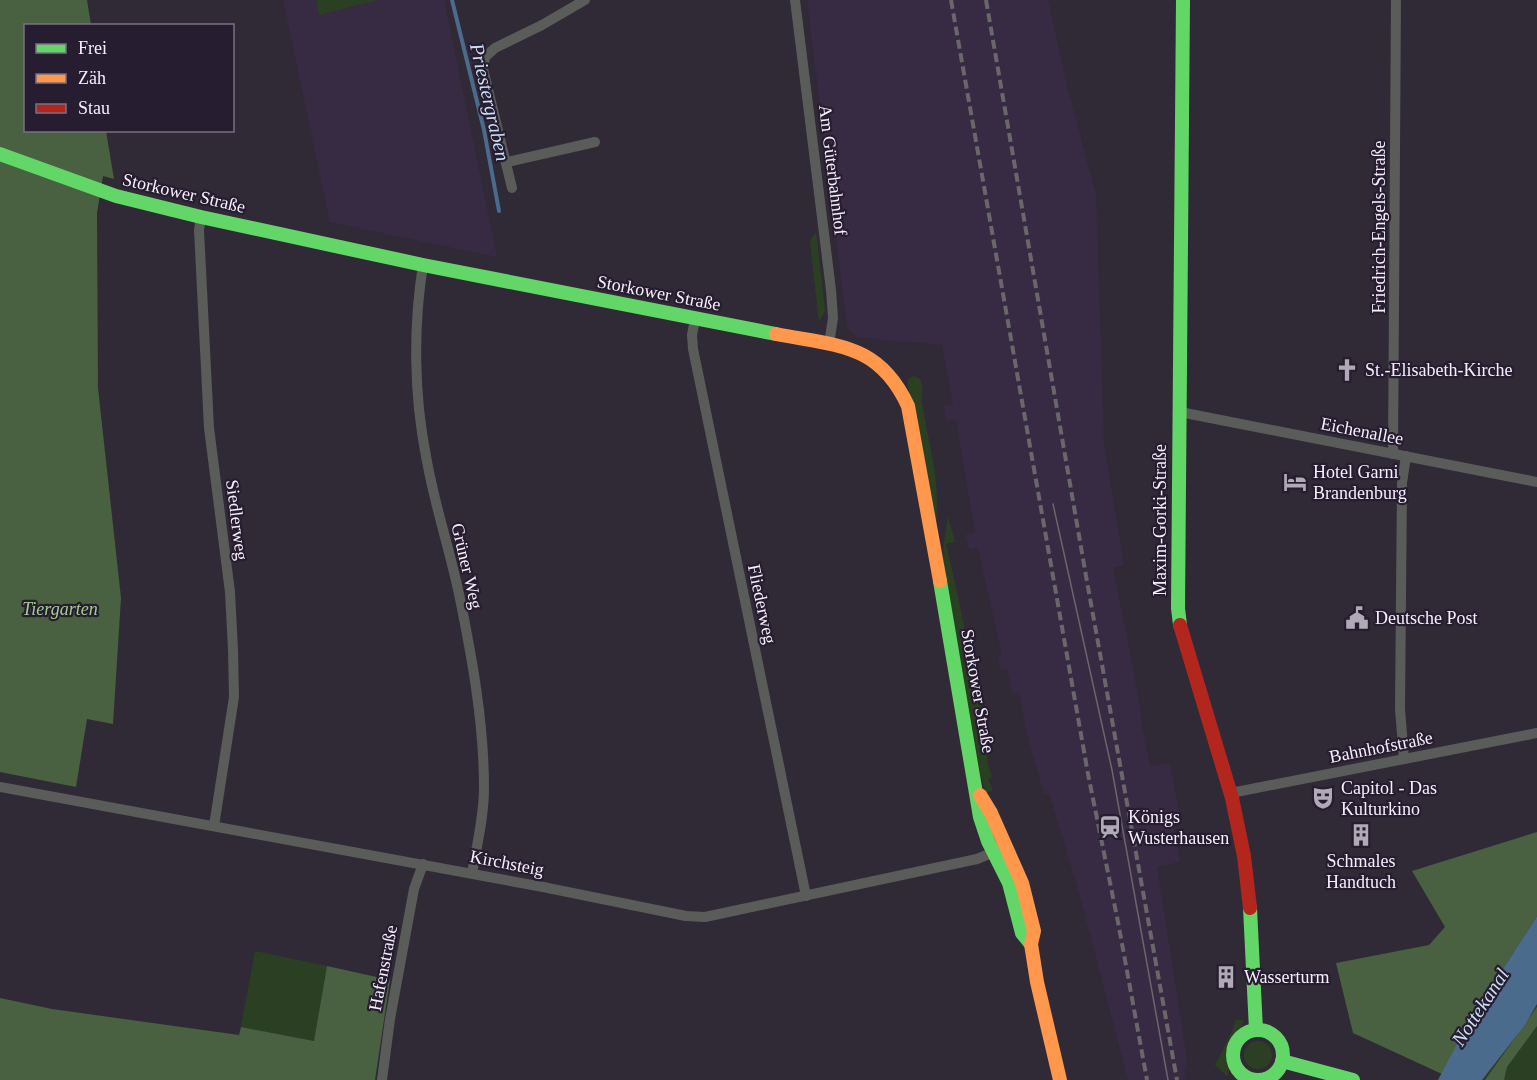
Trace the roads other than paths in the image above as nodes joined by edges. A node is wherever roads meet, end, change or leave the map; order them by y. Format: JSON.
{"nodes":[{"id":1,"x":585,"y":0,"type":"edge"},
{"id":2,"x":795,"y":0,"type":"edge"},
{"id":3,"x":1183,"y":0,"type":"edge"},
{"id":4,"x":1396,"y":0,"type":"edge"},
{"id":5,"x":596,"y":142,"type":"dead end"},
{"id":6,"x":0,"y":154,"type":"edge"},
{"id":7,"x":507,"y":162,"type":"junction"},
{"id":8,"x":512,"y":188,"type":"dead end"},
{"id":9,"x":201,"y":217,"type":"junction"},
{"id":10,"x":423,"y":265,"type":"junction"},
{"id":11,"x":695,"y":319,"type":"junction"},
{"id":12,"x":829,"y":344,"type":"junction"},
{"id":13,"x":1180,"y":412,"type":"junction"},
{"id":14,"x":1393,"y":454,"type":"junction"},
{"id":15,"x":1406,"y":456,"type":"junction"},
{"id":16,"x":1537,"y":482,"type":"edge"},
{"id":17,"x":1537,"y":733,"type":"edge"},
{"id":18,"x":1404,"y":759,"type":"junction"},
{"id":19,"x":0,"y":787,"type":"edge"},
{"id":20,"x":1232,"y":793,"type":"junction"},
{"id":21,"x":214,"y":826,"type":"junction"},
{"id":22,"x":999,"y":850,"type":"junction"},
{"id":23,"x":423,"y":864,"type":"junction"},
{"id":24,"x":472,"y":873,"type":"junction"},
{"id":25,"x":806,"y":896,"type":"junction"},
{"id":26,"x":1256,"y":1030,"type":"junction"},
{"id":27,"x":1282,"y":1060,"type":"junction"},
{"id":28,"x":1241,"y":1078,"type":"edge"},
{"id":29,"x":382,"y":1080,"type":"edge"},
{"id":30,"x":1060,"y":1080,"type":"edge"},
{"id":31,"x":1353,"y":1080,"type":"edge"}],
"edges":[{"from":1,"to":7,"type":"street"},
{"from":2,"to":12,"type":"street","name":"Am Güterbahnhof"},
{"from":3,"to":13,"type":"main road","name":"Maxim-Gorki-Straße"},
{"from":4,"to":14,"type":"street","name":"Friedrich-Engels-Straße"},
{"from":5,"to":7,"type":"street"},
{"from":6,"to":9,"type":"main road","name":"Storkower Straße"},
{"from":7,"to":8,"type":"street"},
{"from":9,"to":10,"type":"main road","name":"Storkower Straße"},
{"from":9,"to":21,"type":"street","name":"Siedlerweg"},
{"from":10,"to":11,"type":"main road","name":"Storkower Straße"},
{"from":10,"to":24,"type":"street","name":"Grüner Weg"},
{"from":11,"to":12,"type":"main road","name":"Storkower Straße"},
{"from":11,"to":25,"type":"street","name":"Fliederweg"},
{"from":12,"to":22,"type":"main road","name":"Storkower Straße"},
{"from":13,"to":14,"type":"street","name":"Eichenallee"},
{"from":13,"to":20,"type":"main road","name":"Maxim-Gorki-Straße"},
{"from":14,"to":15,"type":"street","name":"Eichenallee"},
{"from":15,"to":16,"type":"street","name":"Eichenallee"},
{"from":15,"to":18,"type":"street"},
{"from":17,"to":18,"type":"street","name":"Bahnhofstraße"},
{"from":18,"to":20,"type":"street","name":"Bahnhofstraße"},
{"from":19,"to":21,"type":"street","name":"Kirchsteig"},
{"from":20,"to":26,"type":"main road","name":"Maxim-Gorki-Straße"},
{"from":21,"to":23,"type":"street","name":"Kirchsteig"},
{"from":22,"to":25,"type":"street","name":"Kirchsteig"},
{"from":22,"to":30,"type":"main road","name":"Storkower Straße"},
{"from":23,"to":24,"type":"street","name":"Kirchsteig"},
{"from":23,"to":29,"type":"street","name":"Hafenstraße"},
{"from":24,"to":25,"type":"street","name":"Kirchsteig"},
{"from":26,"to":27,"type":"main road"},
{"from":26,"to":28,"type":"main road"},
{"from":27,"to":28,"type":"main road"},
{"from":27,"to":31,"type":"main road"}]}
